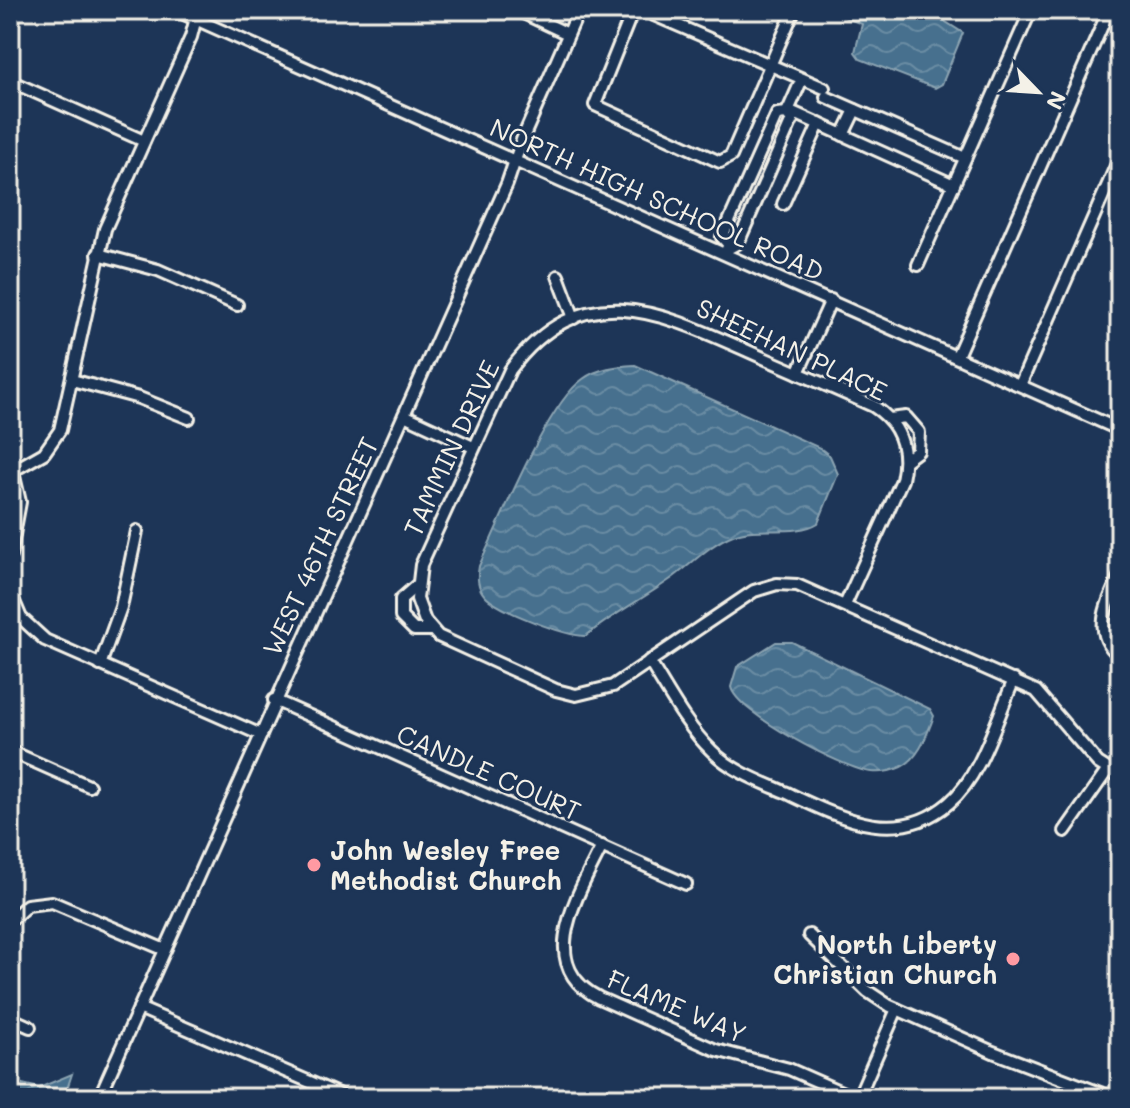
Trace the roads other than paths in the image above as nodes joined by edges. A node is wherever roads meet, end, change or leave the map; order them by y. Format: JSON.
{"nodes":[{"id":1,"x":175,"y":10,"type":"edge"},
{"id":2,"x":517,"y":10,"type":"edge"},
{"id":3,"x":579,"y":10,"type":"edge"},
{"id":4,"x":633,"y":10,"type":"edge"},
{"id":5,"x":642,"y":10,"type":"edge"},
{"id":6,"x":794,"y":10,"type":"edge"},
{"id":7,"x":1031,"y":10,"type":"edge"},
{"id":8,"x":1109,"y":10,"type":"edge"},
{"id":9,"x":200,"y":14,"type":"edge"},
{"id":10,"x":568,"y":34,"type":"junction"},
{"id":11,"x":770,"y":65,"type":"junction"},
{"id":12,"x":802,"y":79,"type":"junction"},
{"id":13,"x":10,"y":81,"type":"edge"},
{"id":14,"x":855,"y":110,"type":"junction"},
{"id":15,"x":788,"y":111,"type":"junction"},
{"id":16,"x":819,"y":124,"type":"junction"},
{"id":17,"x":843,"y":135,"type":"junction"},
{"id":18,"x":144,"y":141,"type":"junction"},
{"id":19,"x":1120,"y":157,"type":"edge"},
{"id":20,"x":965,"y":158,"type":"junction"},
{"id":21,"x":515,"y":161,"type":"junction"},
{"id":22,"x":750,"y":176,"type":"junction"},
{"id":23,"x":764,"y":183,"type":"junction"},
{"id":24,"x":954,"y":185,"type":"junction"},
{"id":25,"x":783,"y":204,"type":"dead end"},
{"id":26,"x":727,"y":250,"type":"junction"},
{"id":27,"x":98,"y":254,"type":"junction"},
{"id":28,"x":918,"y":265,"type":"dead end"},
{"id":29,"x":558,"y":276,"type":"dead end"},
{"id":30,"x":831,"y":300,"type":"junction"},
{"id":31,"x":237,"y":305,"type":"dead end"},
{"id":32,"x":574,"y":318,"type":"junction"},
{"id":33,"x":676,"y":319,"type":"joint"},
{"id":34,"x":957,"y":356,"type":"junction"},
{"id":35,"x":798,"y":373,"type":"junction"},
{"id":36,"x":72,"y":380,"type":"junction"},
{"id":37,"x":1020,"y":385,"type":"junction"},
{"id":38,"x":404,"y":415,"type":"junction"},
{"id":39,"x":189,"y":418,"type":"dead end"},
{"id":40,"x":890,"y":419,"type":"junction"},
{"id":41,"x":1120,"y":430,"type":"edge"},
{"id":42,"x":473,"y":447,"type":"junction"},
{"id":43,"x":906,"y":460,"type":"junction"},
{"id":44,"x":12,"y":464,"type":"edge"},
{"id":45,"x":137,"y":531,"type":"dead end"},
{"id":46,"x":10,"y":556,"type":"edge"},
{"id":47,"x":1120,"y":575,"type":"edge"},
{"id":48,"x":416,"y":586,"type":"junction"},
{"id":49,"x":10,"y":592,"type":"edge"},
{"id":50,"x":845,"y":605,"type":"junction"},
{"id":51,"x":21,"y":618,"type":"junction"},
{"id":52,"x":10,"y":626,"type":"edge"},
{"id":53,"x":432,"y":630,"type":"junction"},
{"id":54,"x":1117,"y":654,"type":"edge"},
{"id":55,"x":649,"y":661,"type":"junction"},
{"id":56,"x":100,"y":665,"type":"junction"},
{"id":57,"x":1014,"y":680,"type":"junction"},
{"id":58,"x":274,"y":700,"type":"junction"},
{"id":59,"x":259,"y":734,"type":"junction"},
{"id":60,"x":10,"y":751,"type":"edge"},
{"id":61,"x":1107,"y":771,"type":"junction"},
{"id":62,"x":1120,"y":777,"type":"edge"},
{"id":63,"x":89,"y":786,"type":"dead end"},
{"id":64,"x":1065,"y":831,"type":"dead end"},
{"id":65,"x":602,"y":846,"type":"junction"},
{"id":66,"x":686,"y":884,"type":"dead end"},
{"id":67,"x":10,"y":921,"type":"edge"},
{"id":68,"x":809,"y":935,"type":"dead end"},
{"id":69,"x":163,"y":949,"type":"junction"},
{"id":70,"x":139,"y":1008,"type":"junction"},
{"id":71,"x":897,"y":1009,"type":"junction"},
{"id":72,"x":10,"y":1018,"type":"edge"},
{"id":73,"x":30,"y":1027,"type":"dead end"},
{"id":74,"x":99,"y":1098,"type":"edge"},
{"id":75,"x":347,"y":1098,"type":"edge"},
{"id":76,"x":856,"y":1098,"type":"edge"},
{"id":77,"x":1113,"y":1098,"type":"edge"}],
"edges":[{"from":1,"to":9,"type":"street","name":"NORTH HIGH SCHOOL ROAD"},
{"from":2,"to":10,"type":"street"},
{"from":3,"to":10,"type":"street","name":"WEST 46TH STREET"},
{"from":4,"to":11,"type":"street"},
{"from":5,"to":11,"type":"street"},
{"from":6,"to":11,"type":"street"},
{"from":7,"to":20,"type":"street"},
{"from":8,"to":34,"type":"street"},
{"from":9,"to":18,"type":"street"},
{"from":9,"to":21,"type":"street","name":"NORTH HIGH SCHOOL ROAD"},
{"from":10,"to":21,"type":"street","name":"WEST 46TH STREET"},
{"from":11,"to":12,"type":"street"},
{"from":12,"to":14,"type":"street"},
{"from":12,"to":15,"type":"street"},
{"from":13,"to":18,"type":"street"},
{"from":14,"to":17,"type":"street"},
{"from":14,"to":20,"type":"street"},
{"from":15,"to":16,"type":"street"},
{"from":15,"to":22,"type":"street"},
{"from":15,"to":23,"type":"street"},
{"from":16,"to":17,"type":"street"},
{"from":16,"to":25,"type":"street"},
{"from":17,"to":24,"type":"street"},
{"from":18,"to":27,"type":"street"},
{"from":19,"to":37,"type":"street"},
{"from":20,"to":24,"type":"street"},
{"from":21,"to":26,"type":"street","name":"NORTH HIGH SCHOOL ROAD"},
{"from":21,"to":38,"type":"street","name":"WEST 46TH STREET"},
{"from":22,"to":23,"type":"street"},
{"from":22,"to":26,"type":"street"},
{"from":23,"to":26,"type":"street"},
{"from":24,"to":28,"type":"street"},
{"from":26,"to":30,"type":"street","name":"NORTH HIGH SCHOOL ROAD"},
{"from":27,"to":31,"type":"street"},
{"from":27,"to":36,"type":"street"},
{"from":29,"to":32,"type":"street"},
{"from":30,"to":34,"type":"street","name":"NORTH HIGH SCHOOL ROAD"},
{"from":30,"to":35,"type":"street"},
{"from":32,"to":33,"type":"street","name":"TAMMIN DRIVE"},
{"from":32,"to":42,"type":"street","name":"TAMMIN DRIVE"},
{"from":33,"to":35,"type":"street","name":"SHEEHAN PLACE"},
{"from":34,"to":37,"type":"street","name":"NORTH HIGH SCHOOL ROAD"},
{"from":35,"to":40,"type":"street","name":"SHEEHAN PLACE"},
{"from":36,"to":39,"type":"street"},
{"from":36,"to":44,"type":"street"},
{"from":37,"to":41,"type":"street","name":"NORTH HIGH SCHOOL ROAD"},
{"from":38,"to":42,"type":"street"},
{"from":38,"to":58,"type":"street","name":"WEST 46TH STREET"},
{"from":40,"to":43,"type":"street","name":"SHEEHAN PLACE"},
{"from":40,"to":43,"type":"street","name":"SHEEHAN PLACE"},
{"from":42,"to":48,"type":"street","name":"TAMMIN DRIVE"},
{"from":43,"to":50,"type":"street"},
{"from":44,"to":46,"type":"street"},
{"from":45,"to":56,"type":"street"},
{"from":47,"to":54,"type":"street"},
{"from":48,"to":53,"type":"street"},
{"from":48,"to":53,"type":"street","name":"TAMMIN DRIVE"},
{"from":49,"to":51,"type":"street"},
{"from":50,"to":55,"type":"street"},
{"from":50,"to":57,"type":"street"},
{"from":51,"to":52,"type":"street"},
{"from":51,"to":56,"type":"street"},
{"from":53,"to":55,"type":"street"},
{"from":55,"to":57,"type":"street"},
{"from":56,"to":59,"type":"street"},
{"from":57,"to":61,"type":"street"},
{"from":58,"to":59,"type":"street","name":"WEST 46TH STREET"},
{"from":58,"to":65,"type":"street","name":"CANDLE COURT"},
{"from":59,"to":69,"type":"street","name":"WEST 46TH STREET"},
{"from":60,"to":63,"type":"street"},
{"from":61,"to":62,"type":"street"},
{"from":61,"to":64,"type":"street"},
{"from":65,"to":66,"type":"street","name":"CANDLE COURT"},
{"from":65,"to":76,"type":"street","name":"FLAME WAY"},
{"from":67,"to":69,"type":"street"},
{"from":68,"to":71,"type":"street"},
{"from":69,"to":70,"type":"street","name":"WEST 46TH STREET"},
{"from":70,"to":74,"type":"street","name":"WEST 46TH STREET"},
{"from":70,"to":75,"type":"street"},
{"from":71,"to":76,"type":"street"},
{"from":71,"to":77,"type":"street"},
{"from":72,"to":73,"type":"street"}]}
